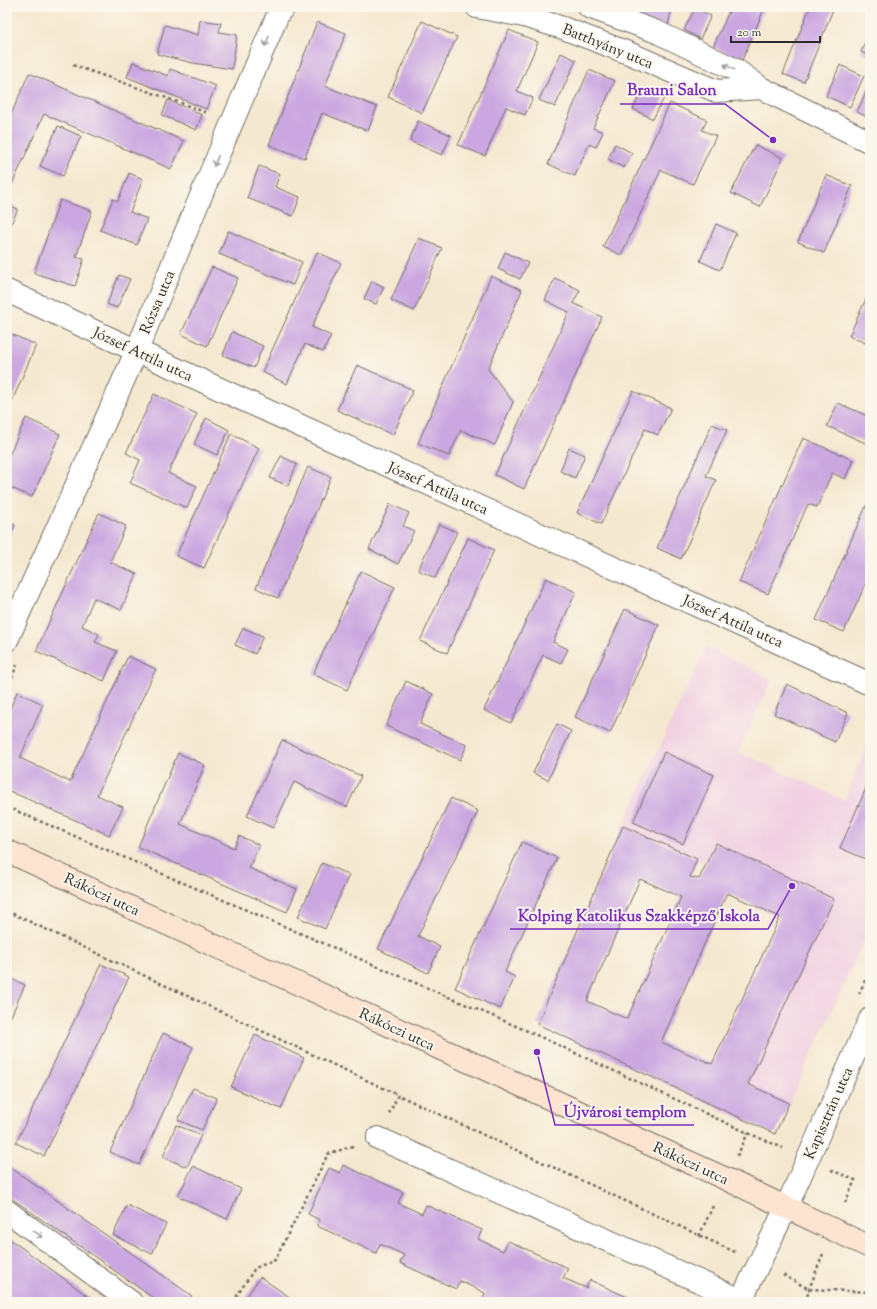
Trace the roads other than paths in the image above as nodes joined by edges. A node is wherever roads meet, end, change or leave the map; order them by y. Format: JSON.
{"nodes":[{"id":1,"x":284,"y":7,"type":"edge"},
{"id":2,"x":477,"y":7,"type":"edge"},
{"id":3,"x":588,"y":7,"type":"edge"},
{"id":4,"x":761,"y":88,"type":"junction"},
{"id":5,"x":870,"y":142,"type":"edge"},
{"id":6,"x":7,"y":291,"type":"edge"},
{"id":7,"x":137,"y":350,"type":"junction"},
{"id":8,"x":7,"y":640,"type":"edge"},
{"id":9,"x":870,"y":684,"type":"edge"},
{"id":10,"x":7,"y":850,"type":"edge"},
{"id":11,"x":870,"y":1019,"type":"edge"},
{"id":12,"x":378,"y":1138,"type":"dead end"},
{"id":13,"x":786,"y":1208,"type":"junction"},
{"id":14,"x":7,"y":1211,"type":"edge"},
{"id":15,"x":870,"y":1247,"type":"edge"},
{"id":16,"x":743,"y":1301,"type":"edge"},
{"id":17,"x":131,"y":1302,"type":"edge"}],
"edges":[{"from":1,"to":7,"type":"street","name":"Rózsa utca","one_way":true},
{"from":2,"to":4,"type":"street","name":"Batthyány utca"},
{"from":4,"to":3,"type":"street","name":"Batthyány utca","one_way":true},
{"from":4,"to":5,"type":"street","name":"Batthyány utca"},
{"from":6,"to":7,"type":"street","name":"József Attila utca"},
{"from":7,"to":8,"type":"street","name":"Rózsa utca"},
{"from":7,"to":9,"type":"street","name":"József Attila utca"},
{"from":10,"to":13,"type":"street","name":"Rákóczi utca"},
{"from":11,"to":13,"type":"street","name":"Kapisztrán utca"},
{"from":12,"to":16,"type":"street"},
{"from":13,"to":15,"type":"street","name":"Rákóczi utca"},
{"from":13,"to":16,"type":"street"},
{"from":14,"to":17,"type":"street","one_way":true}]}
